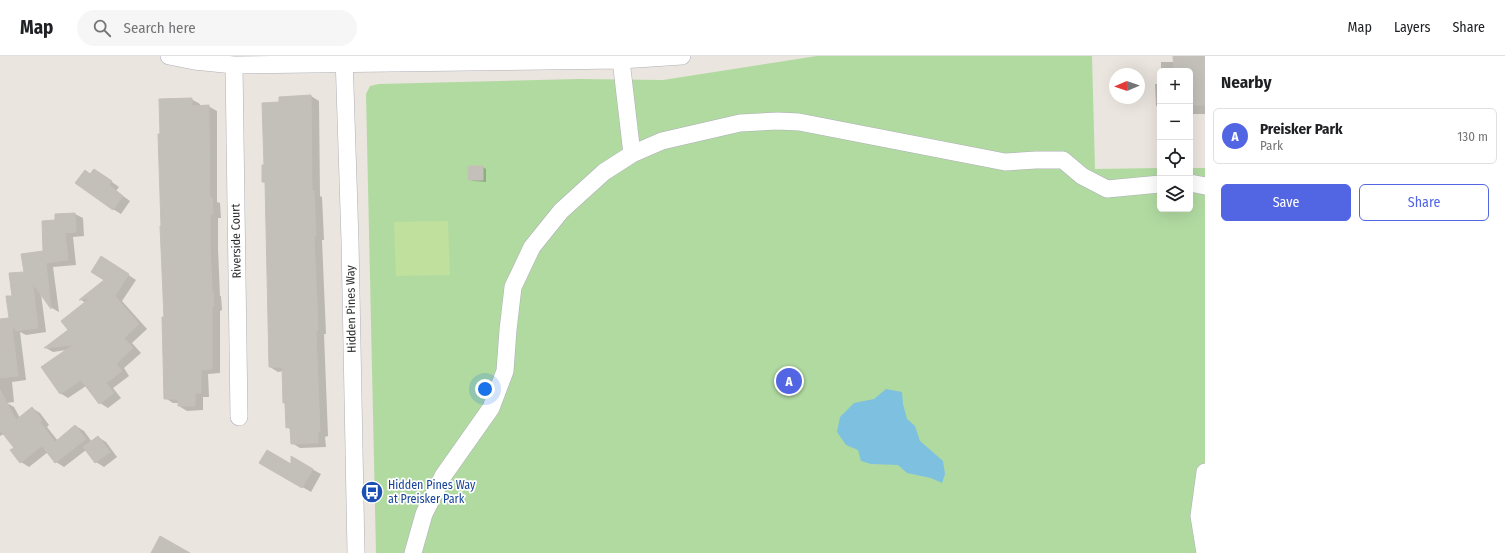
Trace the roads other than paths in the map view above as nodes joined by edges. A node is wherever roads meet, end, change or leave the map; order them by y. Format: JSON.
{"nodes":[{"id":1,"x":169,"y":56,"type":"edge"},
{"id":2,"x":682,"y":56,"type":"edge"},
{"id":3,"x":344,"y":60,"type":"edge"},
{"id":4,"x":621,"y":60,"type":"junction"},
{"id":5,"x":234,"y":65,"type":"junction"},
{"id":6,"x":632,"y":154,"type":"junction"},
{"id":7,"x":1157,"y":184,"type":"edge"},
{"id":8,"x":1193,"y":184,"type":"edge"},
{"id":9,"x":1205,"y":186,"type":"edge"},
{"id":10,"x":239,"y":417,"type":"dead end"},
{"id":11,"x":1205,"y":472,"type":"edge"},
{"id":12,"x":356,"y":553,"type":"edge"},
{"id":13,"x":413,"y":553,"type":"edge"},
{"id":14,"x":1205,"y":553,"type":"edge"}],
"edges":[{"from":1,"to":5,"type":"street"},
{"from":2,"to":4,"type":"street"},
{"from":3,"to":4,"type":"street"},
{"from":3,"to":5,"type":"street"},
{"from":3,"to":12,"type":"street","name":"Hidden Pines Way"},
{"from":4,"to":6,"type":"street"},
{"from":5,"to":10,"type":"street","name":"Riverside Court"},
{"from":6,"to":7,"type":"street"},
{"from":6,"to":13,"type":"street"},
{"from":8,"to":9,"type":"street"},
{"from":11,"to":14,"type":"street"}]}
